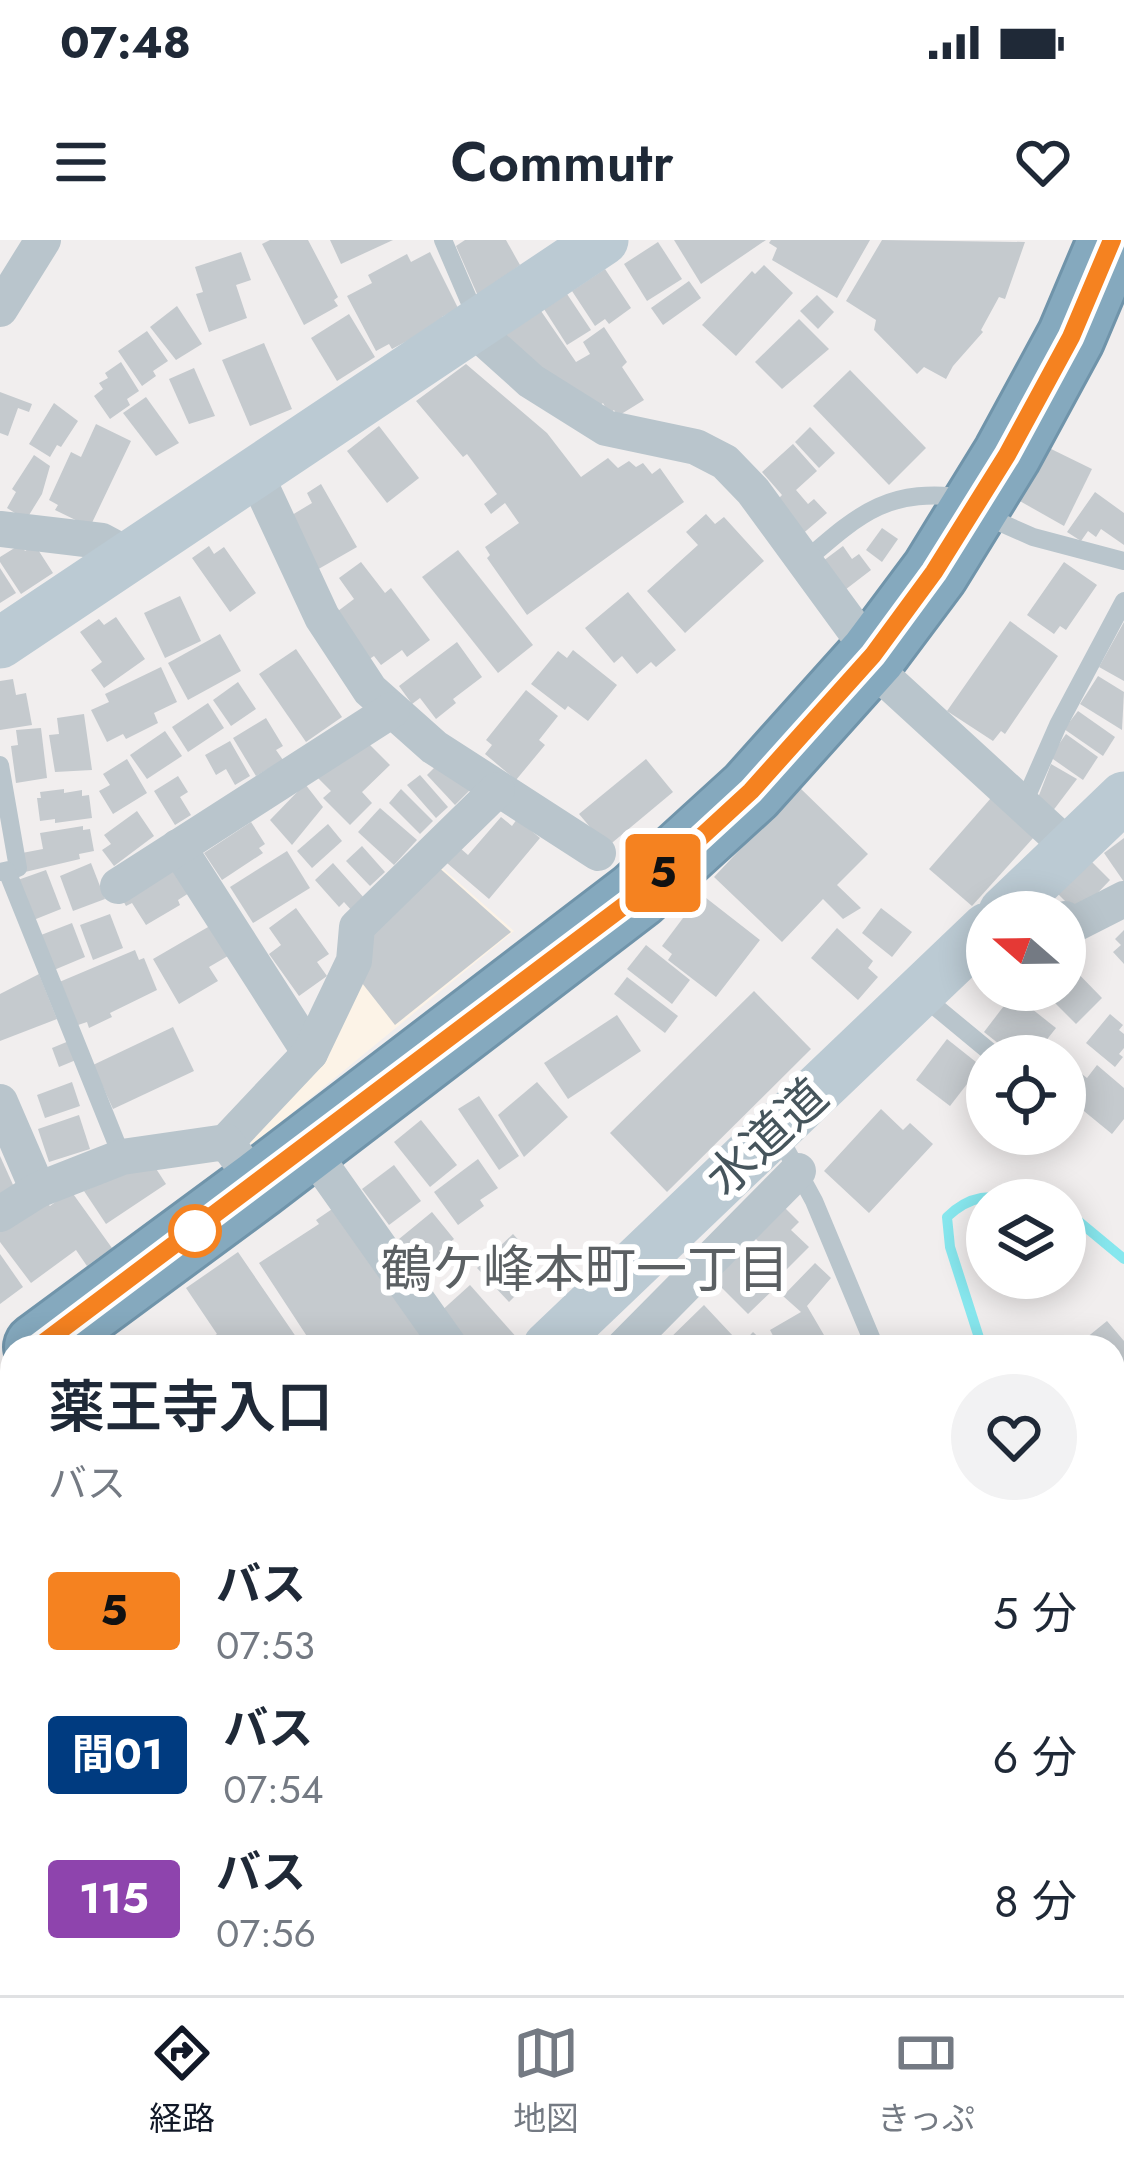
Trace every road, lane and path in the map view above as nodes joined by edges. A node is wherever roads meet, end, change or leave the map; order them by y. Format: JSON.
{"nodes":[{"id":1,"x":443,"y":240,"type":"edge"},
{"id":2,"x":603,"y":240,"type":"edge"},
{"id":3,"x":1087,"y":240,"type":"edge"},
{"id":4,"x":1112,"y":240,"type":"edge"},
{"id":5,"x":23,"y":252,"type":"edge"},
{"id":6,"x":0,"y":309,"type":"edge"},
{"id":7,"x":474,"y":324,"type":"junction"},
{"id":8,"x":1025,"y":417,"type":"junction"},
{"id":9,"x":254,"y":471,"type":"junction"},
{"id":10,"x":976,"y":505,"type":"junction"},
{"id":11,"x":0,"y":529,"type":"edge"},
{"id":12,"x":130,"y":556,"type":"junction"},
{"id":13,"x":805,"y":561,"type":"junction"},
{"id":14,"x":1124,"y":561,"type":"edge"},
{"id":15,"x":1124,"y":601,"type":"edge"},
{"id":16,"x":0,"y":643,"type":"edge"},
{"id":17,"x":870,"y":658,"type":"junction"},
{"id":18,"x":392,"y":710,"type":"junction"},
{"id":19,"x":0,"y":764,"type":"edge"},
{"id":20,"x":497,"y":790,"type":"junction"},
{"id":21,"x":1124,"y":796,"type":"edge"},
{"id":22,"x":1023,"y":805,"type":"junction"},
{"id":23,"x":178,"y":847,"type":"junction"},
{"id":24,"x":1070,"y":848,"type":"junction"},
{"id":25,"x":3,"y":871,"type":"edge"},
{"id":26,"x":617,"y":873,"type":"junction"},
{"id":27,"x":118,"y":886,"type":"dead end"},
{"id":28,"x":1047,"y":891,"type":"edge"},
{"id":29,"x":1124,"y":899,"type":"edge"},
{"id":30,"x":1086,"y":918,"type":"edge"},
{"id":31,"x":966,"y":948,"type":"edge"},
{"id":32,"x":920,"y":993,"type":"junction"},
{"id":33,"x":970,"y":1035,"type":"edge"},
{"id":34,"x":310,"y":1053,"type":"junction"},
{"id":35,"x":0,"y":1102,"type":"edge"},
{"id":36,"x":787,"y":1150,"type":"junction"},
{"id":37,"x":122,"y":1157,"type":"junction"},
{"id":38,"x":264,"y":1158,"type":"junction"},
{"id":39,"x":38,"y":1190,"type":"junction"},
{"id":40,"x":0,"y":1214,"type":"edge"},
{"id":41,"x":52,"y":1335,"type":"edge"},
{"id":42,"x":438,"y":1335,"type":"edge"},
{"id":43,"x":563,"y":1335,"type":"edge"},
{"id":44,"x":634,"y":1335,"type":"edge"},
{"id":45,"x":870,"y":1335,"type":"edge"}],
"edges":[{"from":1,"to":7,"type":"lane"},
{"from":2,"to":7,"type":"street"},
{"from":3,"to":8,"type":"highway"},
{"from":4,"to":8,"type":"highway"},
{"from":5,"to":6,"type":"street"},
{"from":7,"to":9,"type":"street"},
{"from":7,"to":13,"type":"street"},
{"from":8,"to":10,"type":"highway"},
{"from":9,"to":12,"type":"street"},
{"from":9,"to":18,"type":"street"},
{"from":10,"to":13,"type":"lane"},
{"from":10,"to":14,"type":"lane"},
{"from":10,"to":17,"type":"highway"},
{"from":11,"to":12,"type":"street"},
{"from":12,"to":16,"type":"street"},
{"from":13,"to":17,"type":"street"},
{"from":15,"to":22,"type":"lane"},
{"from":17,"to":22,"type":"street"},
{"from":17,"to":26,"type":"highway"},
{"from":18,"to":20,"type":"street"},
{"from":18,"to":23,"type":"street"},
{"from":19,"to":25,"type":"lane"},
{"from":20,"to":26,"type":"street"},
{"from":20,"to":34,"type":"street"},
{"from":21,"to":24,"type":"street"},
{"from":22,"to":24,"type":"street"},
{"from":23,"to":27,"type":"street"},
{"from":23,"to":34,"type":"street"},
{"from":24,"to":28,"type":"street"},
{"from":25,"to":37,"type":"lane"},
{"from":26,"to":38,"type":"highway"},
{"from":29,"to":30,"type":"street"},
{"from":31,"to":32,"type":"street","name":"水道道"},
{"from":32,"to":33,"type":"lane"},
{"from":32,"to":36,"type":"street","name":"水道道"},
{"from":34,"to":38,"type":"street"},
{"from":35,"to":39,"type":"street"},
{"from":36,"to":43,"type":"street","name":"水道道"},
{"from":36,"to":44,"type":"street"},
{"from":36,"to":45,"type":"lane"},
{"from":37,"to":38,"type":"street"},
{"from":37,"to":39,"type":"street"},
{"from":38,"to":41,"type":"highway"},
{"from":38,"to":42,"type":"street"},
{"from":39,"to":40,"type":"street"}]}
